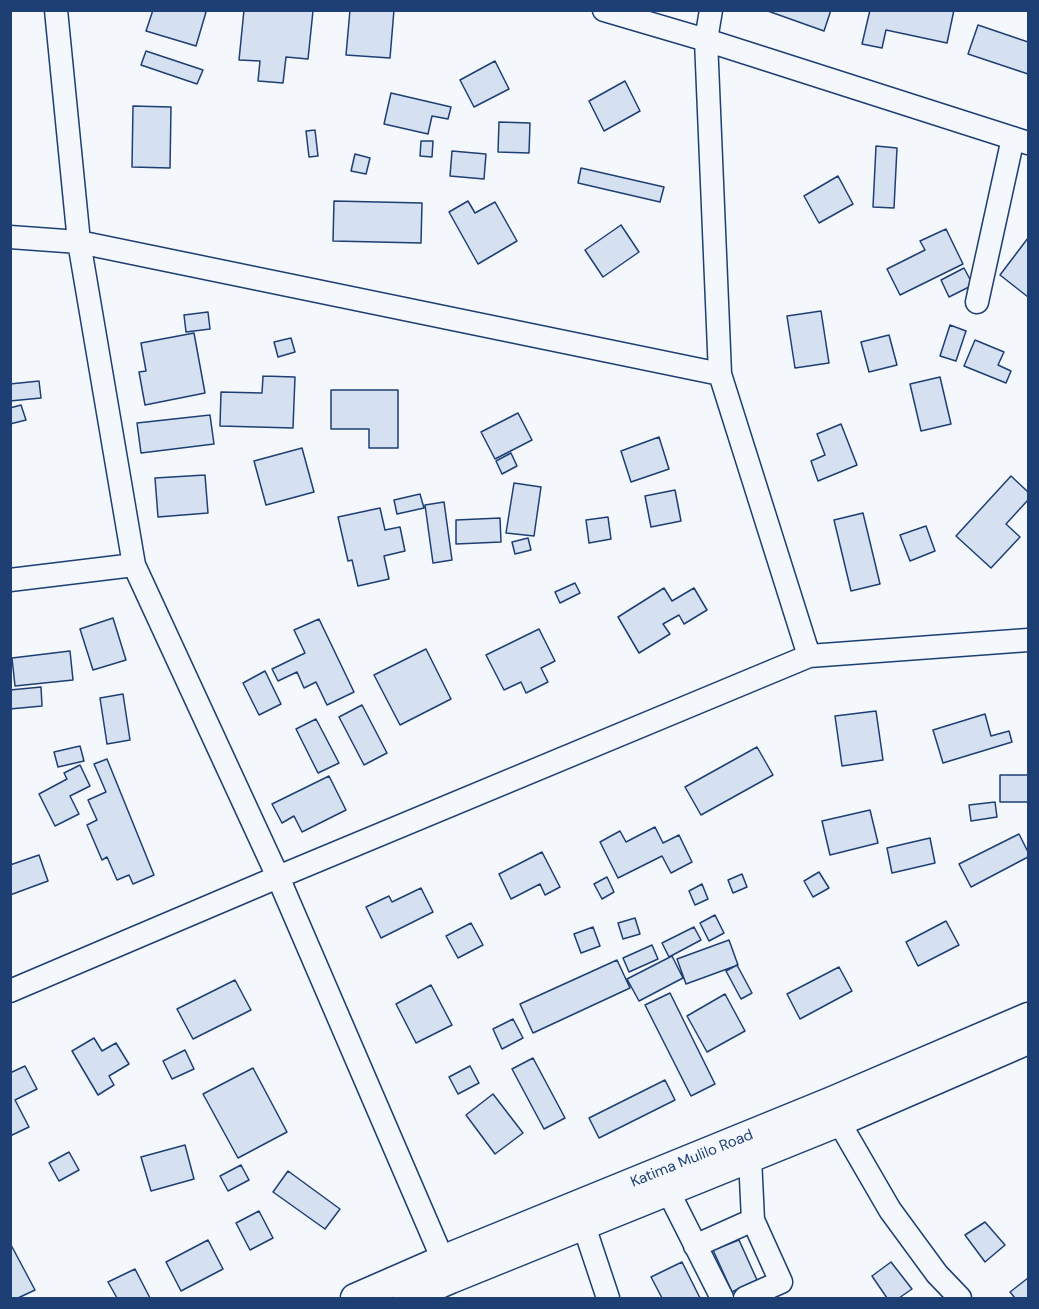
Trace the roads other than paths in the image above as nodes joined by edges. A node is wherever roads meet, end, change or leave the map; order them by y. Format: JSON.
{"nodes":[{"id":1,"x":56,"y":10,"type":"edge"},
{"id":2,"x":604,"y":10,"type":"edge"},
{"id":3,"x":711,"y":10,"type":"edge"},
{"id":4,"x":706,"y":40,"type":"junction"},
{"id":5,"x":1021,"y":141,"type":"edge"},
{"id":6,"x":10,"y":237,"type":"edge"},
{"id":7,"x":79,"y":242,"type":"junction"},
{"id":8,"x":977,"y":303,"type":"dead end"},
{"id":9,"x":720,"y":374,"type":"junction"},
{"id":10,"x":134,"y":565,"type":"junction"},
{"id":11,"x":10,"y":580,"type":"edge"},
{"id":12,"x":1029,"y":640,"type":"edge"},
{"id":13,"x":809,"y":656,"type":"junction"},
{"id":14,"x":278,"y":877,"type":"junction"},
{"id":15,"x":10,"y":992,"type":"edge"},
{"id":16,"x":1029,"y":1017,"type":"edge"},
{"id":17,"x":1029,"y":1040,"type":"edge"},
{"id":18,"x":839,"y":1122,"type":"junction"},
{"id":19,"x":746,"y":1148,"type":"junction"},
{"id":20,"x":663,"y":1182,"type":"junction"},
{"id":21,"x":753,"y":1220,"type":"junction"},
{"id":22,"x":584,"y":1226,"type":"junction"},
{"id":23,"x":695,"y":1246,"type":"junction"},
{"id":24,"x":447,"y":1269,"type":"junction"},
{"id":25,"x":355,"y":1299,"type":"edge"},
{"id":26,"x":408,"y":1299,"type":"edge"},
{"id":27,"x":608,"y":1299,"type":"edge"},
{"id":28,"x":722,"y":1299,"type":"edge"},
{"id":29,"x":745,"y":1299,"type":"edge"},
{"id":30,"x":960,"y":1299,"type":"edge"}],
"edges":[{"from":1,"to":7,"type":"street"},
{"from":2,"to":4,"type":"street"},
{"from":3,"to":4,"type":"street"},
{"from":4,"to":5,"type":"street"},
{"from":4,"to":9,"type":"street"},
{"from":5,"to":8,"type":"street"},
{"from":6,"to":7,"type":"street"},
{"from":7,"to":9,"type":"street"},
{"from":7,"to":10,"type":"street"},
{"from":9,"to":13,"type":"street"},
{"from":10,"to":11,"type":"street"},
{"from":10,"to":14,"type":"street"},
{"from":12,"to":13,"type":"street"},
{"from":13,"to":14,"type":"street"},
{"from":14,"to":15,"type":"street"},
{"from":14,"to":24,"type":"street"},
{"from":16,"to":19,"type":"main road","name":"Katima Mulilo Road"},
{"from":17,"to":18,"type":"main road","name":"Katima Mulilo Road"},
{"from":18,"to":19,"type":"main road","name":"Katima Mulilo Road"},
{"from":18,"to":30,"type":"street"},
{"from":19,"to":20,"type":"main road","name":"Katima Mulilo Road"},
{"from":19,"to":21,"type":"street"},
{"from":20,"to":22,"type":"main road","name":"Katima Mulilo Road"},
{"from":20,"to":23,"type":"street"},
{"from":20,"to":24,"type":"main road","name":"Katima Mulilo Road"},
{"from":21,"to":23,"type":"street"},
{"from":21,"to":29,"type":"street"},
{"from":22,"to":24,"type":"main road","name":"Katima Mulilo Road"},
{"from":22,"to":27,"type":"street"},
{"from":23,"to":28,"type":"street"},
{"from":24,"to":25,"type":"main road","name":"Katima Mulilo Road"},
{"from":24,"to":26,"type":"main road","name":"Katima Mulilo Road"}]}
